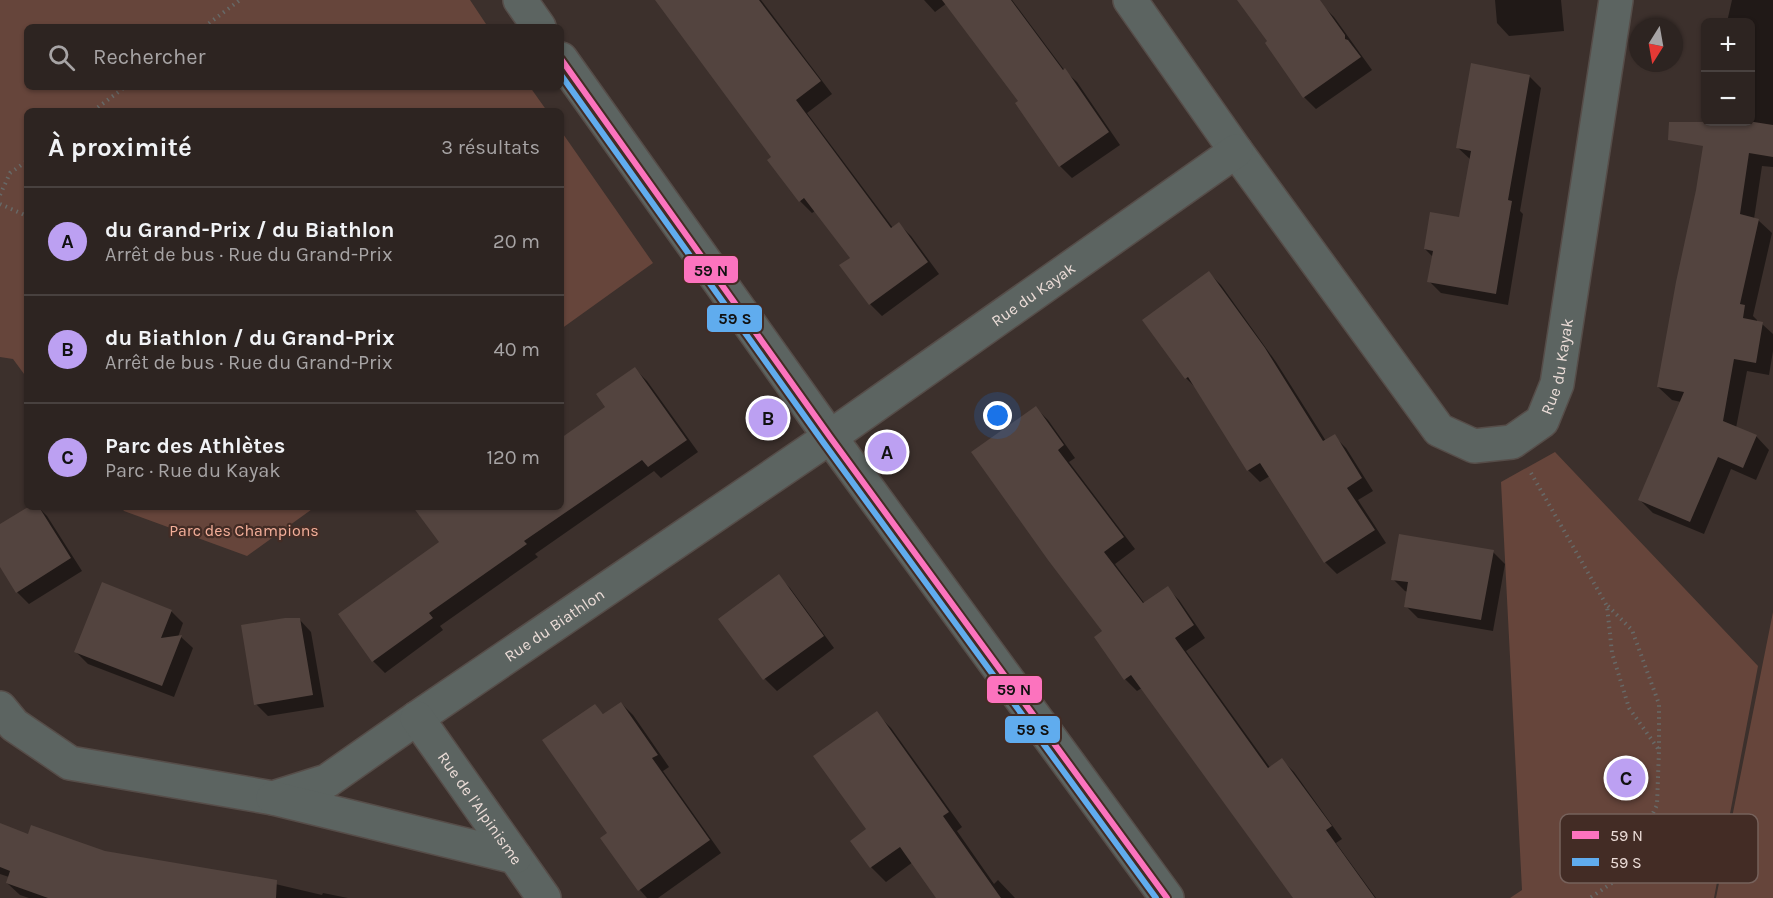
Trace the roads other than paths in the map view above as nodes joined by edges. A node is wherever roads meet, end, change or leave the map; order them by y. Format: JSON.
{"nodes":[{"id":1,"x":520,"y":0,"type":"edge"},
{"id":2,"x":1130,"y":0,"type":"edge"},
{"id":3,"x":1616,"y":0,"type":"edge"},
{"id":4,"x":537,"y":24,"type":"edge"},
{"id":5,"x":564,"y":63,"type":"edge"},
{"id":6,"x":1236,"y":151,"type":"junction"},
{"id":7,"x":830,"y":437,"type":"junction"},
{"id":8,"x":0,"y":708,"type":"edge"},
{"id":9,"x":417,"y":718,"type":"junction"},
{"id":10,"x":273,"y":798,"type":"junction"},
{"id":11,"x":515,"y":857,"type":"junction"},
{"id":12,"x":544,"y":898,"type":"edge"},
{"id":13,"x":1167,"y":898,"type":"edge"}],
"edges":[{"from":1,"to":4,"type":"street"},
{"from":2,"to":6,"type":"street","name":"Rue du Kayak"},
{"from":3,"to":6,"type":"street","name":"Rue du Kayak"},
{"from":5,"to":7,"type":"street"},
{"from":6,"to":7,"type":"street","name":"Rue du Kayak"},
{"from":7,"to":9,"type":"street","name":"Rue du Biathlon"},
{"from":7,"to":13,"type":"street"},
{"from":8,"to":10,"type":"street","name":"Rue du Biathlon"},
{"from":9,"to":10,"type":"street","name":"Rue du Biathlon"},
{"from":9,"to":11,"type":"street","name":"Rue de l'Alpinisme"},
{"from":10,"to":11,"type":"street","name":"Rue du Biathlon"},
{"from":11,"to":12,"type":"street","name":"Rue de l'Alpinisme"}]}
